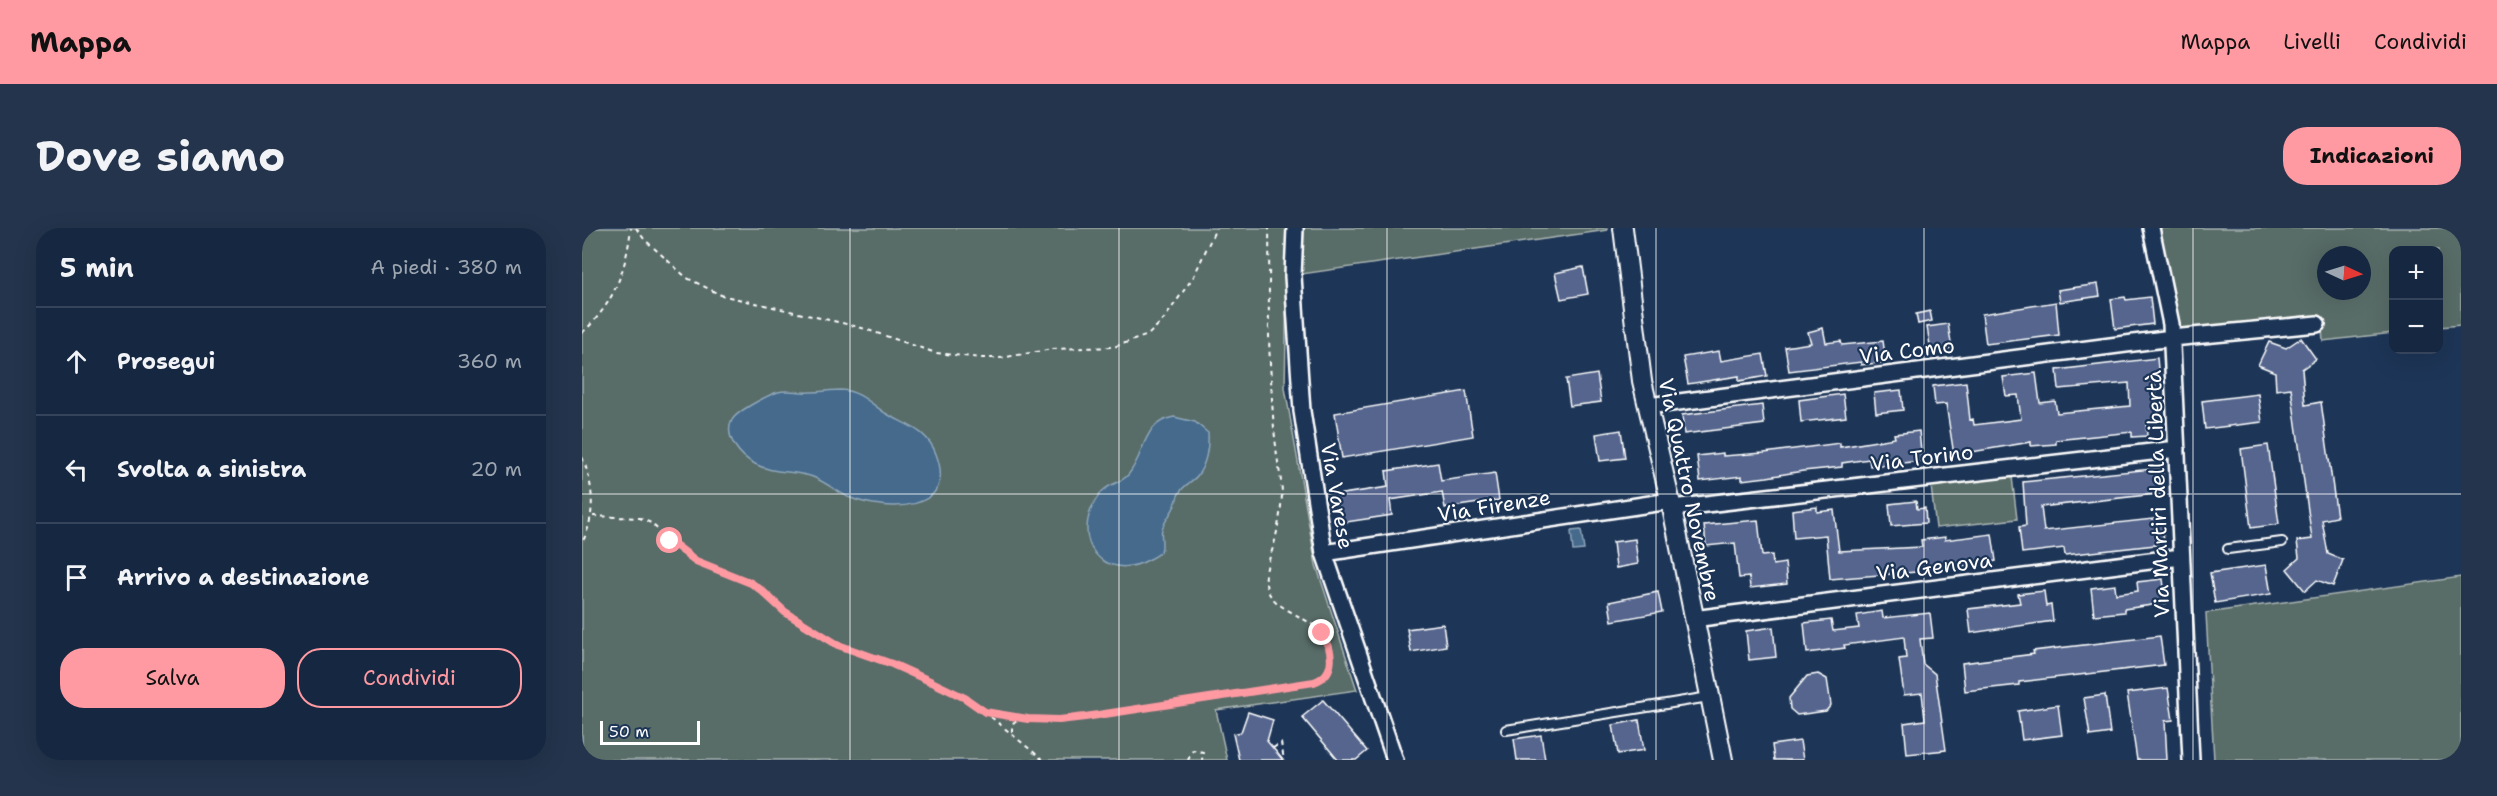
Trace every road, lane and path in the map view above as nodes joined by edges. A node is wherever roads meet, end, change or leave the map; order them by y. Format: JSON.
{"nodes":[{"id":1,"x":631,"y":228,"type":"edge"},
{"id":2,"x":636,"y":228,"type":"edge"},
{"id":3,"x":1216,"y":228,"type":"edge"},
{"id":4,"x":1269,"y":228,"type":"edge"},
{"id":5,"x":1295,"y":228,"type":"edge"},
{"id":6,"x":1623,"y":228,"type":"edge"},
{"id":7,"x":2151,"y":228,"type":"edge"},
{"id":8,"x":2317,"y":324,"type":"dead end"},
{"id":9,"x":582,"y":333,"type":"edge"},
{"id":10,"x":2172,"y":338,"type":"junction"},
{"id":11,"x":1648,"y":406,"type":"junction"},
{"id":12,"x":2177,"y":449,"type":"junction"},
{"id":13,"x":582,"y":457,"type":"edge"},
{"id":14,"x":1671,"y":504,"type":"junction"},
{"id":15,"x":593,"y":516,"type":"junction"},
{"id":16,"x":582,"y":543,"type":"edge"},
{"id":17,"x":2282,"y":543,"type":"dead end"},
{"id":18,"x":2228,"y":549,"type":"dead end"},
{"id":19,"x":1324,"y":553,"type":"junction"},
{"id":20,"x":2181,"y":557,"type":"junction"},
{"id":21,"x":1693,"y":619,"type":"junction"},
{"id":22,"x":1709,"y":697,"type":"junction"},
{"id":23,"x":985,"y":712,"type":"junction"},
{"id":24,"x":1019,"y":718,"type":"junction"},
{"id":25,"x":1506,"y":730,"type":"dead end"},
{"id":26,"x":1012,"y":733,"type":"junction"},
{"id":27,"x":1273,"y":748,"type":"dead end"},
{"id":28,"x":1043,"y":760,"type":"edge"},
{"id":29,"x":1188,"y":760,"type":"edge"},
{"id":30,"x":1202,"y":760,"type":"edge"},
{"id":31,"x":1284,"y":760,"type":"edge"},
{"id":32,"x":1395,"y":760,"type":"edge"},
{"id":33,"x":1723,"y":760,"type":"edge"},
{"id":34,"x":2191,"y":760,"type":"edge"}],
"edges":[{"from":1,"to":9,"type":"path"},
{"from":2,"to":3,"type":"path"},
{"from":4,"to":24,"type":"path"},
{"from":5,"to":19,"type":"street","name":"Via Varese"},
{"from":6,"to":11,"type":"street","name":"Via Quattro Novembre"},
{"from":7,"to":10,"type":"street","name":"Via Martiri della Libertà"},
{"from":8,"to":10,"type":"street","name":"Via Como"},
{"from":10,"to":11,"type":"street","name":"Via Como"},
{"from":10,"to":12,"type":"street","name":"Via Martiri della Libertà"},
{"from":11,"to":14,"type":"street","name":"Via Quattro Novembre"},
{"from":12,"to":14,"type":"street","name":"Via Torino"},
{"from":12,"to":20,"type":"street","name":"Via Martiri della Libertà"},
{"from":13,"to":15,"type":"path"},
{"from":14,"to":19,"type":"street","name":"Via Firenze"},
{"from":14,"to":21,"type":"street","name":"Via Quattro Novembre"},
{"from":15,"to":16,"type":"path"},
{"from":15,"to":23,"type":"path"},
{"from":17,"to":18,"type":"lane"},
{"from":19,"to":32,"type":"street","name":"Via Varese"},
{"from":20,"to":21,"type":"street","name":"Via Genova"},
{"from":20,"to":34,"type":"street","name":"Via Martiri della Libertà"},
{"from":21,"to":22,"type":"street","name":"Via Quattro Novembre"},
{"from":22,"to":25,"type":"lane"},
{"from":22,"to":33,"type":"street","name":"Via Quattro Novembre"},
{"from":23,"to":24,"type":"path"},
{"from":23,"to":26,"type":"path"},
{"from":24,"to":26,"type":"path"},
{"from":26,"to":28,"type":"path"},
{"from":27,"to":31,"type":"path"},
{"from":29,"to":30,"type":"path"}]}
